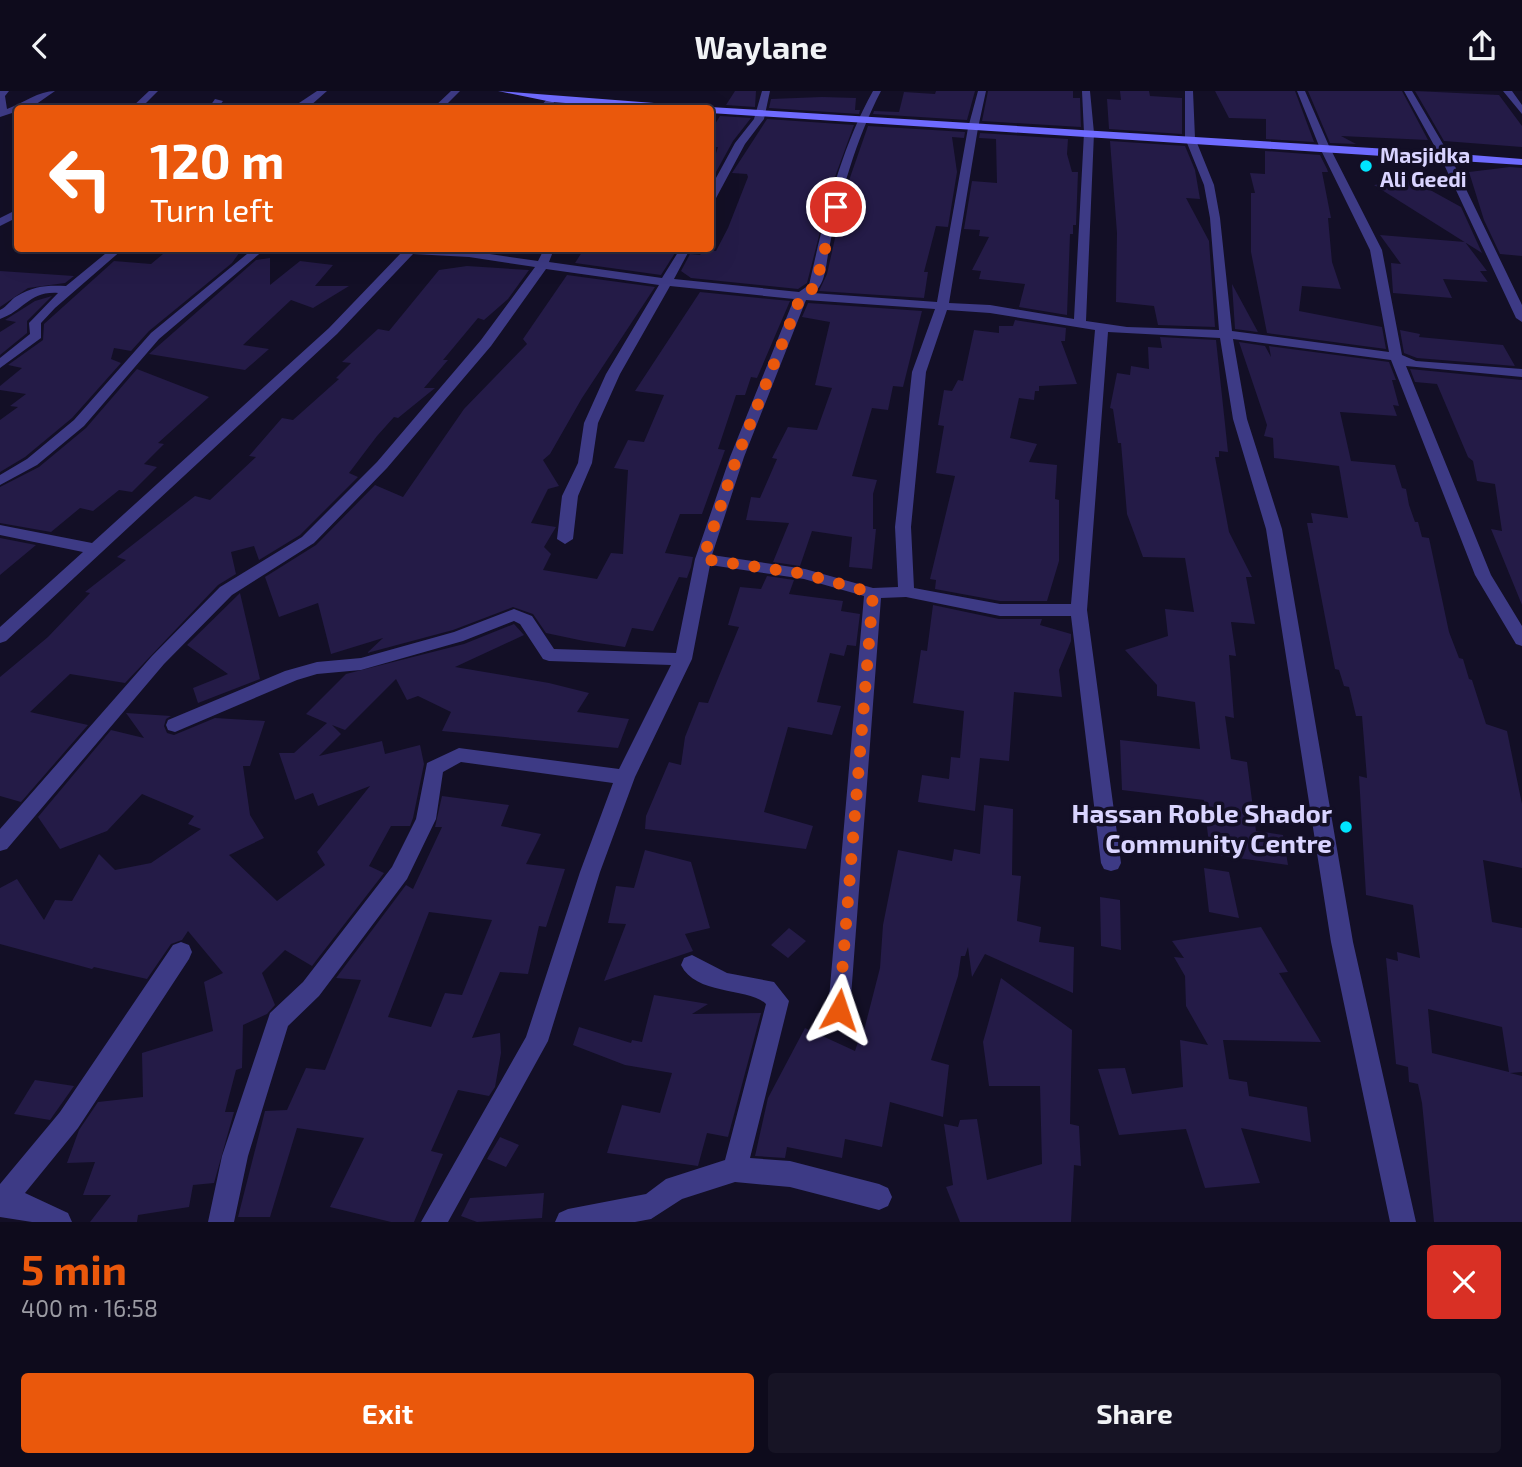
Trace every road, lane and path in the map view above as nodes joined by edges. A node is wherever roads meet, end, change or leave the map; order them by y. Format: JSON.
{"nodes":[{"id":1,"x":5,"y":91,"type":"edge"},
{"id":2,"x":51,"y":91,"type":"edge"},
{"id":3,"x":153,"y":91,"type":"edge"},
{"id":4,"x":323,"y":91,"type":"edge"},
{"id":5,"x":456,"y":91,"type":"edge"},
{"id":6,"x":502,"y":91,"type":"edge"},
{"id":7,"x":766,"y":91,"type":"edge"},
{"id":8,"x":877,"y":91,"type":"edge"},
{"id":9,"x":982,"y":91,"type":"edge"},
{"id":10,"x":1086,"y":91,"type":"edge"},
{"id":11,"x":1189,"y":91,"type":"edge"},
{"id":12,"x":1301,"y":91,"type":"edge"},
{"id":13,"x":1408,"y":91,"type":"edge"},
{"id":14,"x":1507,"y":91,"type":"edge"},
{"id":15,"x":552,"y":99,"type":"junction"},
{"id":16,"x":26,"y":105,"type":"edge"},
{"id":17,"x":138,"y":105,"type":"edge"},
{"id":18,"x":304,"y":105,"type":"edge"},
{"id":19,"x":440,"y":105,"type":"edge"},
{"id":20,"x":546,"y":105,"type":"edge"},
{"id":21,"x":634,"y":105,"type":"edge"},
{"id":22,"x":714,"y":110,"type":"edge"},
{"id":23,"x":1522,"y":111,"type":"edge"},
{"id":24,"x":0,"y":113,"type":"edge"},
{"id":25,"x":759,"y":113,"type":"junction"},
{"id":26,"x":860,"y":122,"type":"junction"},
{"id":27,"x":973,"y":128,"type":"junction"},
{"id":28,"x":1089,"y":133,"type":"junction"},
{"id":29,"x":1190,"y":138,"type":"junction"},
{"id":30,"x":1324,"y":146,"type":"junction"},
{"id":31,"x":1445,"y":156,"type":"junction"},
{"id":32,"x":1522,"y":162,"type":"edge"},
{"id":33,"x":714,"y":192,"type":"edge"},
{"id":34,"x":12,"y":216,"type":"edge"},
{"id":35,"x":0,"y":223,"type":"edge"},
{"id":36,"x":114,"y":252,"type":"edge"},
{"id":37,"x":255,"y":252,"type":"edge"},
{"id":38,"x":407,"y":252,"type":"edge"},
{"id":39,"x":436,"y":252,"type":"edge"},
{"id":40,"x":547,"y":252,"type":"edge"},
{"id":41,"x":683,"y":252,"type":"edge"},
{"id":42,"x":541,"y":264,"type":"junction"},
{"id":43,"x":667,"y":281,"type":"junction"},
{"id":44,"x":71,"y":290,"type":"junction"},
{"id":45,"x":801,"y":296,"type":"junction"},
{"id":46,"x":943,"y":305,"type":"junction"},
{"id":47,"x":0,"y":315,"type":"edge"},
{"id":48,"x":1522,"y":319,"type":"edge"},
{"id":49,"x":1080,"y":321,"type":"junction"},
{"id":50,"x":1102,"y":327,"type":"junction"},
{"id":51,"x":1226,"y":334,"type":"junction"},
{"id":52,"x":1396,"y":356,"type":"junction"},
{"id":53,"x":0,"y":364,"type":"edge"},
{"id":54,"x":1522,"y":373,"type":"edge"},
{"id":55,"x":0,"y":481,"type":"edge"},
{"id":56,"x":0,"y":530,"type":"edge"},
{"id":57,"x":565,"y":539,"type":"dead end"},
{"id":58,"x":95,"y":548,"type":"junction"},
{"id":59,"x":703,"y":559,"type":"junction"},
{"id":60,"x":905,"y":592,"type":"junction"},
{"id":61,"x":873,"y":593,"type":"junction"},
{"id":62,"x":1079,"y":610,"type":"junction"},
{"id":63,"x":0,"y":637,"type":"edge"},
{"id":64,"x":1522,"y":640,"type":"edge"},
{"id":65,"x":683,"y":659,"type":"junction"},
{"id":66,"x":175,"y":725,"type":"dead end"},
{"id":67,"x":625,"y":776,"type":"junction"},
{"id":68,"x":0,"y":843,"type":"edge"},
{"id":69,"x":1111,"y":863,"type":"dead end"},
{"id":70,"x":181,"y":952,"type":"dead end"},
{"id":71,"x":692,"y":965,"type":"dead end"},
{"id":72,"x":839,"y":1010,"type":"dead end"},
{"id":73,"x":735,"y":1169,"type":"junction"},
{"id":74,"x":879,"y":1197,"type":"dead end"},
{"id":75,"x":0,"y":1202,"type":"edge"},
{"id":76,"x":59,"y":1222,"type":"edge"},
{"id":77,"x":221,"y":1222,"type":"edge"},
{"id":78,"x":434,"y":1222,"type":"edge"},
{"id":79,"x":568,"y":1222,"type":"edge"},
{"id":80,"x":1403,"y":1222,"type":"edge"}],
"edges":[{"from":1,"to":24,"type":"street"},
{"from":2,"to":16,"type":"street"},
{"from":3,"to":17,"type":"street"},
{"from":4,"to":18,"type":"street"},
{"from":5,"to":19,"type":"street"},
{"from":6,"to":15,"type":"street"},
{"from":7,"to":25,"type":"street"},
{"from":8,"to":26,"type":"street"},
{"from":9,"to":27,"type":"street"},
{"from":10,"to":28,"type":"street"},
{"from":11,"to":29,"type":"street"},
{"from":12,"to":30,"type":"street"},
{"from":13,"to":31,"type":"street"},
{"from":14,"to":23,"type":"street"},
{"from":15,"to":20,"type":"street"},
{"from":15,"to":21,"type":"street"},
{"from":22,"to":25,"type":"street"},
{"from":25,"to":26,"type":"street"},
{"from":25,"to":33,"type":"street"},
{"from":26,"to":27,"type":"street"},
{"from":26,"to":45,"type":"street"},
{"from":27,"to":28,"type":"street"},
{"from":27,"to":46,"type":"street"},
{"from":28,"to":29,"type":"street"},
{"from":28,"to":49,"type":"street"},
{"from":29,"to":30,"type":"street"},
{"from":29,"to":51,"type":"street"},
{"from":30,"to":31,"type":"street"},
{"from":30,"to":52,"type":"street"},
{"from":31,"to":32,"type":"street"},
{"from":31,"to":48,"type":"street"},
{"from":34,"to":35,"type":"street"},
{"from":36,"to":44,"type":"street"},
{"from":37,"to":55,"type":"street"},
{"from":38,"to":58,"type":"street"},
{"from":39,"to":42,"type":"street"},
{"from":40,"to":42,"type":"street"},
{"from":41,"to":43,"type":"street"},
{"from":42,"to":43,"type":"street"},
{"from":42,"to":68,"type":"street"},
{"from":43,"to":45,"type":"street"},
{"from":43,"to":57,"type":"street"},
{"from":44,"to":47,"type":"street"},
{"from":44,"to":53,"type":"street"},
{"from":45,"to":46,"type":"street"},
{"from":45,"to":59,"type":"street"},
{"from":46,"to":49,"type":"street"},
{"from":46,"to":60,"type":"street"},
{"from":49,"to":50,"type":"street"},
{"from":50,"to":51,"type":"street"},
{"from":50,"to":62,"type":"street"},
{"from":51,"to":52,"type":"street"},
{"from":51,"to":80,"type":"street"},
{"from":52,"to":54,"type":"street"},
{"from":52,"to":64,"type":"street"},
{"from":56,"to":58,"type":"street"},
{"from":58,"to":63,"type":"street"},
{"from":59,"to":61,"type":"street"},
{"from":59,"to":65,"type":"street"},
{"from":60,"to":61,"type":"street"},
{"from":60,"to":62,"type":"street"},
{"from":61,"to":72,"type":"street"},
{"from":62,"to":69,"type":"street"},
{"from":65,"to":66,"type":"street"},
{"from":65,"to":67,"type":"street"},
{"from":67,"to":77,"type":"street"},
{"from":67,"to":78,"type":"street"},
{"from":70,"to":75,"type":"street"},
{"from":71,"to":73,"type":"street"},
{"from":73,"to":74,"type":"street"},
{"from":73,"to":79,"type":"street"},
{"from":75,"to":76,"type":"street"}]}
